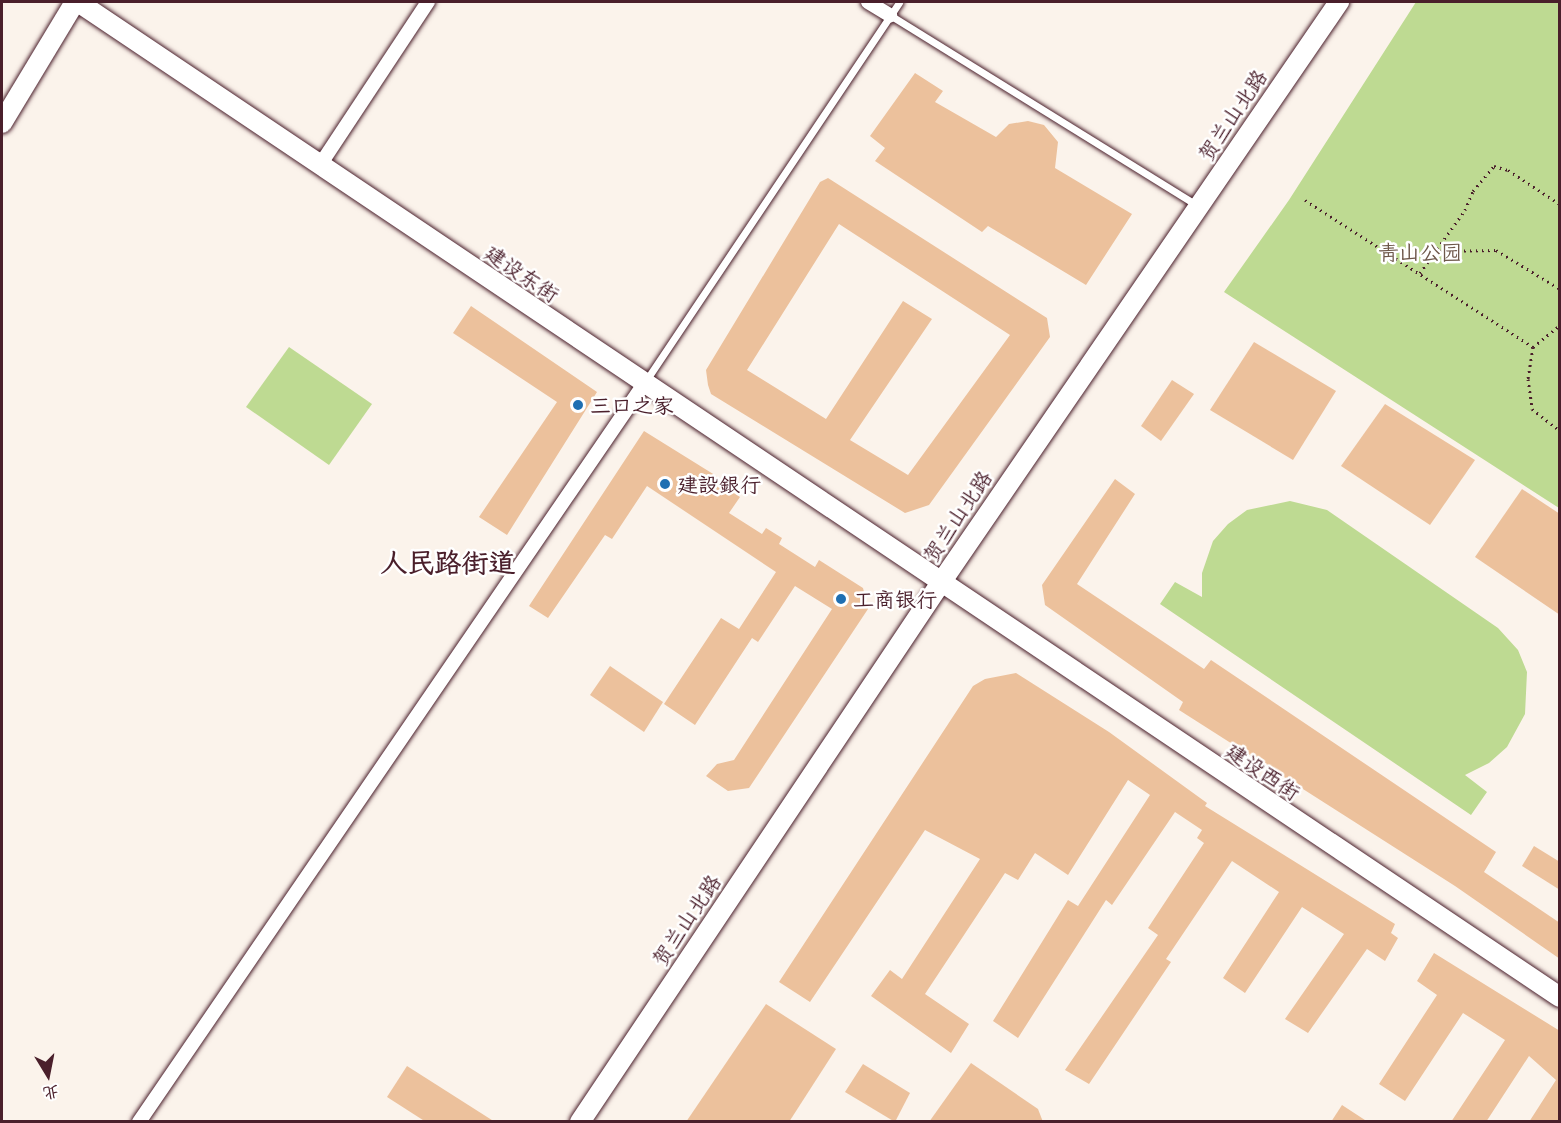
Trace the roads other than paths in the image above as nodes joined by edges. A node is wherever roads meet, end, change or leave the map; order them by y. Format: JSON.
{"nodes":[{"id":1,"x":76,"y":2,"type":"edge"},
{"id":2,"x":428,"y":2,"type":"edge"},
{"id":3,"x":868,"y":2,"type":"edge"},
{"id":4,"x":899,"y":2,"type":"edge"},
{"id":5,"x":1339,"y":2,"type":"edge"},
{"id":6,"x":890,"y":15,"type":"junction"},
{"id":7,"x":2,"y":123,"type":"edge"},
{"id":8,"x":320,"y":165,"type":"junction"},
{"id":9,"x":1198,"y":206,"type":"junction"},
{"id":10,"x":644,"y":384,"type":"junction"},
{"id":11,"x":940,"y":584,"type":"junction"},
{"id":12,"x":1560,"y":997,"type":"edge"},
{"id":13,"x":139,"y":1122,"type":"edge"},
{"id":14,"x":580,"y":1122,"type":"edge"}],
"edges":[{"from":1,"to":7,"type":"main road"},
{"from":1,"to":8,"type":"main road","name":"建设东街"},
{"from":2,"to":8,"type":"street"},
{"from":3,"to":6,"type":"street"},
{"from":4,"to":6,"type":"lane"},
{"from":5,"to":9,"type":"main road","name":"贺兰山北路"},
{"from":6,"to":9,"type":"lane"},
{"from":6,"to":10,"type":"lane"},
{"from":8,"to":10,"type":"main road","name":"建设东街"},
{"from":9,"to":11,"type":"main road","name":"贺兰山北路"},
{"from":10,"to":11,"type":"main road","name":"建设东街"},
{"from":10,"to":13,"type":"street"},
{"from":11,"to":12,"type":"main road","name":"建设西街"},
{"from":11,"to":14,"type":"main road","name":"贺兰山北路"}]}
